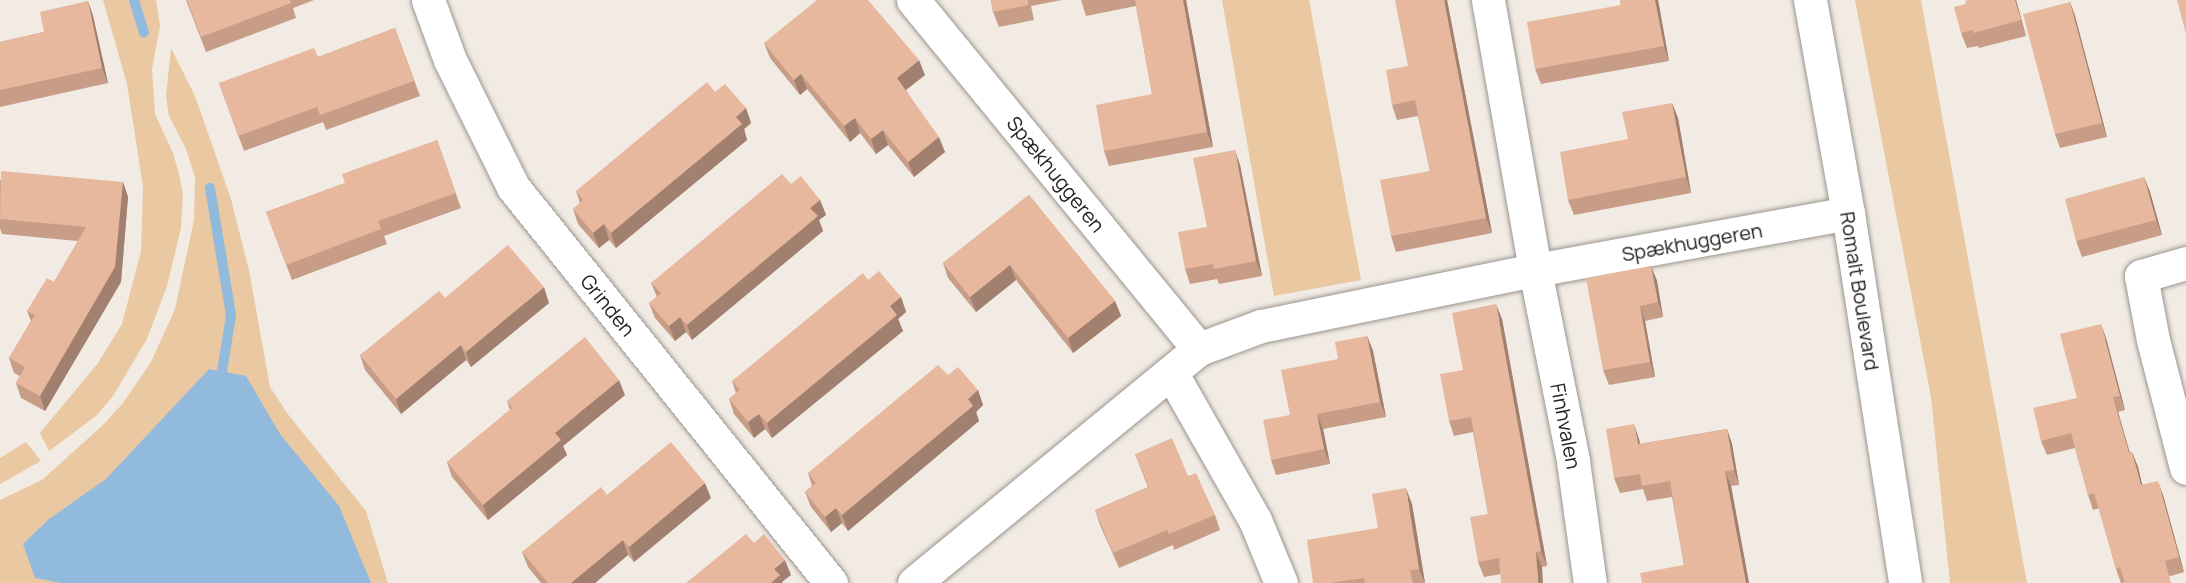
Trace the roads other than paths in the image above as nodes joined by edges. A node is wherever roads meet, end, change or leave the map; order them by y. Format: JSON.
{"nodes":[{"id":1,"x":428,"y":0,"type":"edge"},
{"id":2,"x":914,"y":0,"type":"edge"},
{"id":3,"x":1488,"y":0,"type":"edge"},
{"id":4,"x":1810,"y":0,"type":"edge"},
{"id":5,"x":1848,"y":213,"type":"junction"},
{"id":6,"x":2186,"y":263,"type":"edge"},
{"id":7,"x":1535,"y":270,"type":"junction"},
{"id":8,"x":1199,"y":349,"type":"junction"},
{"id":9,"x":1172,"y":374,"type":"junction"},
{"id":10,"x":2186,"y":468,"type":"edge"},
{"id":11,"x":831,"y":583,"type":"edge"},
{"id":12,"x":915,"y":583,"type":"edge"},
{"id":13,"x":1281,"y":583,"type":"edge"},
{"id":14,"x":1590,"y":583,"type":"edge"},
{"id":15,"x":1905,"y":583,"type":"edge"}],
"edges":[{"from":1,"to":11,"type":"street","name":"Grinden"},
{"from":2,"to":8,"type":"street","name":"Spækhuggeren"},
{"from":3,"to":7,"type":"street"},
{"from":4,"to":5,"type":"street","name":"Romalt Boulevard"},
{"from":5,"to":7,"type":"street","name":"Spækhuggeren"},
{"from":5,"to":15,"type":"street","name":"Romalt Boulevard"},
{"from":6,"to":10,"type":"street"},
{"from":7,"to":8,"type":"street","name":"Spækhuggeren"},
{"from":7,"to":14,"type":"street","name":"Finhvalen"},
{"from":8,"to":9,"type":"street","name":"Spækhuggeren"},
{"from":9,"to":12,"type":"street","name":"Spækhuggeren"},
{"from":9,"to":13,"type":"street"}]}
